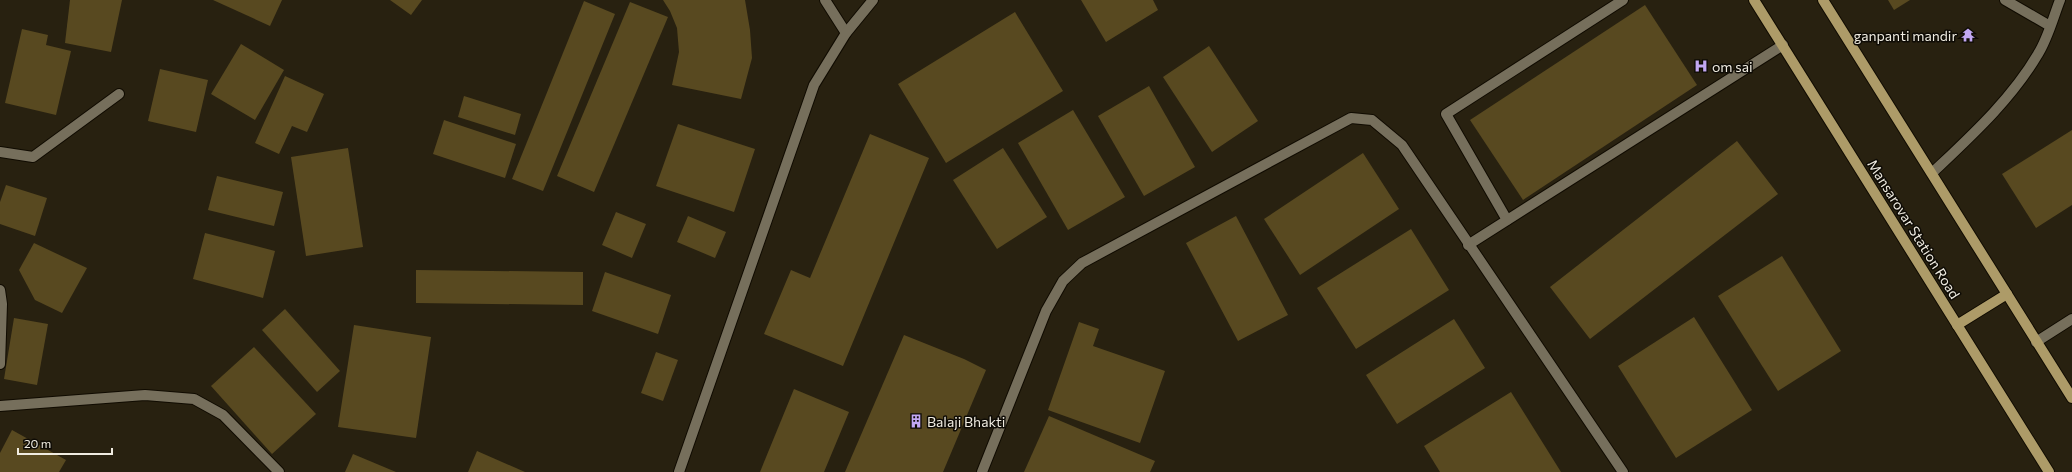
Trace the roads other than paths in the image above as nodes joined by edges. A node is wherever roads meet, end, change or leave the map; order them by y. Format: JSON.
{"nodes":[{"id":1,"x":825,"y":0,"type":"edge"},
{"id":2,"x":873,"y":0,"type":"edge"},
{"id":3,"x":1623,"y":0,"type":"edge"},
{"id":4,"x":1754,"y":0,"type":"edge"},
{"id":5,"x":1823,"y":0,"type":"edge"},
{"id":6,"x":2005,"y":0,"type":"edge"},
{"id":7,"x":2060,"y":0,"type":"edge"},
{"id":8,"x":2050,"y":26,"type":"junction"},
{"id":9,"x":846,"y":33,"type":"junction"},
{"id":10,"x":1782,"y":45,"type":"junction"},
{"id":11,"x":119,"y":94,"type":"dead end"},
{"id":12,"x":0,"y":152,"type":"edge"},
{"id":13,"x":1932,"y":173,"type":"junction"},
{"id":14,"x":1508,"y":220,"type":"junction"},
{"id":15,"x":1468,"y":245,"type":"junction"},
{"id":16,"x":0,"y":290,"type":"edge"},
{"id":17,"x":2007,"y":294,"type":"junction"},
{"id":18,"x":2072,"y":319,"type":"edge"},
{"id":19,"x":1957,"y":325,"type":"junction"},
{"id":20,"x":2036,"y":342,"type":"junction"},
{"id":21,"x":0,"y":364,"type":"edge"},
{"id":22,"x":2072,"y":398,"type":"edge"},
{"id":23,"x":0,"y":406,"type":"edge"},
{"id":24,"x":681,"y":471,"type":"edge"},
{"id":25,"x":279,"y":472,"type":"edge"},
{"id":26,"x":982,"y":472,"type":"edge"},
{"id":27,"x":1623,"y":472,"type":"edge"},
{"id":28,"x":2050,"y":472,"type":"edge"}],
"edges":[{"from":1,"to":9,"type":"street"},
{"from":2,"to":9,"type":"street"},
{"from":3,"to":14,"type":"street"},
{"from":4,"to":10,"type":"main road","name":"Mansarovar Station Road"},
{"from":5,"to":13,"type":"main road"},
{"from":6,"to":8,"type":"street"},
{"from":7,"to":8,"type":"street"},
{"from":8,"to":13,"type":"street"},
{"from":9,"to":24,"type":"street"},
{"from":10,"to":14,"type":"street"},
{"from":10,"to":19,"type":"main road","name":"Mansarovar Station Road"},
{"from":11,"to":12,"type":"street"},
{"from":13,"to":17,"type":"main road"},
{"from":14,"to":15,"type":"street"},
{"from":15,"to":26,"type":"street"},
{"from":15,"to":27,"type":"street"},
{"from":16,"to":21,"type":"street"},
{"from":17,"to":19,"type":"main road"},
{"from":17,"to":20,"type":"main road"},
{"from":18,"to":20,"type":"street"},
{"from":19,"to":28,"type":"main road","name":"Mansarovar Station Road"},
{"from":20,"to":22,"type":"main road"},
{"from":23,"to":25,"type":"street"}]}
